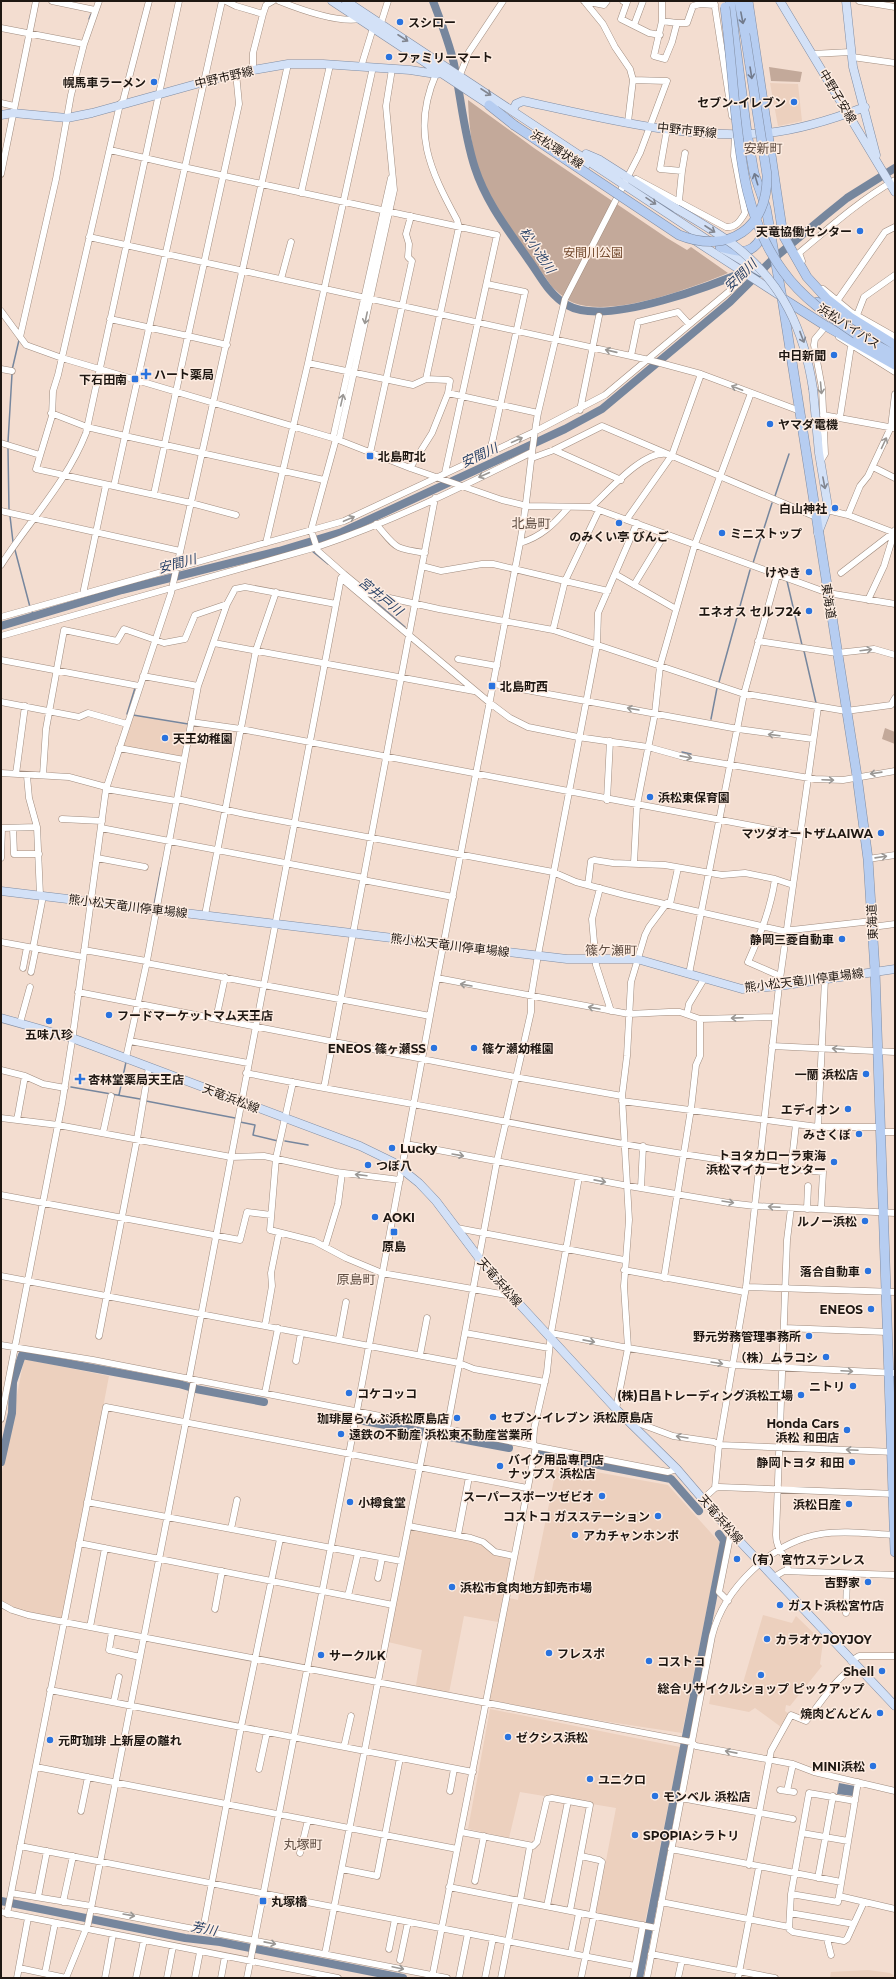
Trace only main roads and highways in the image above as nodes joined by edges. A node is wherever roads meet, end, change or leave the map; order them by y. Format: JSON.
{"nodes":[{"id":1,"x":332,"y":1,"type":"edge"},
{"id":2,"x":346,"y":1,"type":"edge"},
{"id":3,"x":739,"y":1,"type":"edge"},
{"id":4,"x":748,"y":1,"type":"edge"},
{"id":5,"x":780,"y":1,"type":"edge"},
{"id":6,"x":846,"y":1,"type":"edge"},
{"id":7,"x":727,"y":3,"type":"edge"},
{"id":8,"x":450,"y":69,"type":"junction"},
{"id":9,"x":438,"y":73,"type":"junction"},
{"id":10,"x":457,"y":77,"type":"junction"},
{"id":11,"x":489,"y":105,"type":"junction"},
{"id":12,"x":865,"y":107,"type":"junction"},
{"id":13,"x":513,"y":110,"type":"junction"},
{"id":14,"x":847,"y":113,"type":"junction"},
{"id":15,"x":1,"y":115,"type":"edge"},
{"id":16,"x":747,"y":133,"type":"junction"},
{"id":17,"x":769,"y":133,"type":"junction"},
{"id":18,"x":878,"y":164,"type":"junction"},
{"id":19,"x":624,"y":181,"type":"junction"},
{"id":20,"x":891,"y":181,"type":"edge"},
{"id":21,"x":895,"y":192,"type":"edge"},
{"id":22,"x":762,"y":195,"type":"junction"},
{"id":23,"x":774,"y":244,"type":"junction"},
{"id":24,"x":720,"y":247,"type":"junction"},
{"id":25,"x":779,"y":281,"type":"junction"},
{"id":26,"x":782,"y":298,"type":"junction"},
{"id":27,"x":813,"y":318,"type":"junction"},
{"id":28,"x":786,"y":324,"type":"junction"},
{"id":29,"x":885,"y":340,"type":"junction"},
{"id":30,"x":895,"y":345,"type":"edge"},
{"id":31,"x":895,"y":355,"type":"edge"},
{"id":32,"x":895,"y":365,"type":"edge"},
{"id":33,"x":818,"y":533,"type":"junction"},
{"id":34,"x":1,"y":891,"type":"edge"},
{"id":35,"x":895,"y":968,"type":"edge"},
{"id":36,"x":875,"y":971,"type":"junction"},
{"id":37,"x":1,"y":1018,"type":"edge"},
{"id":38,"x":892,"y":1373,"type":"edge"},
{"id":39,"x":893,"y":1452,"type":"edge"},
{"id":40,"x":894,"y":1494,"type":"edge"},
{"id":41,"x":894,"y":1535,"type":"edge"},
{"id":42,"x":895,"y":1552,"type":"edge"},
{"id":43,"x":895,"y":1706,"type":"edge"}],
"edges":[{"from":1,"to":9,"type":"main road","name":"浜松環状線"},
{"from":2,"to":8,"type":"main road","name":"浜松環状線","one_way":true},
{"from":3,"to":11,"type":"highway","one_way":true,"bridge":true},
{"from":4,"to":17,"type":"highway","name":"浜松バイパス"},
{"from":5,"to":14,"type":"main road","name":"中野子安線"},
{"from":6,"to":12,"type":"main road"},
{"from":7,"to":16,"type":"highway"},
{"from":7,"to":31,"type":"highway","name":"浜松バイパス","bridge":true},
{"from":8,"to":9,"type":"main road"},
{"from":8,"to":10,"type":"main road","name":"浜松環状線"},
{"from":9,"to":10,"type":"main road","name":"浜松環状線"},
{"from":9,"to":15,"type":"main road","name":"中野市野線"},
{"from":10,"to":11,"type":"main road","name":"浜松環状線"},
{"from":10,"to":13,"type":"main road","name":"浜松環状線","one_way":true},
{"from":11,"to":19,"type":"main road","name":"浜松環状線"},
{"from":12,"to":14,"type":"main road","name":"中野市野線"},
{"from":12,"to":18,"type":"main road"},
{"from":13,"to":16,"type":"main road","name":"中野市野線"},
{"from":13,"to":19,"type":"main road","name":"浜松環状線"},
{"from":14,"to":17,"type":"main road","name":"中野市野線"},
{"from":14,"to":18,"type":"main road","name":"中野子安線"},
{"from":16,"to":17,"type":"main road","name":"中野市野線"},
{"from":22,"to":16,"type":"highway","one_way":true},
{"from":17,"to":23,"type":"highway"},
{"from":17,"to":29,"type":"highway","name":"浜松バイパス"},
{"from":18,"to":20,"type":"main road","name":"中野子安線"},
{"from":19,"to":24,"type":"main road","name":"浜松環状線","one_way":true},
{"from":19,"to":26,"type":"main road","name":"浜松環状線"},
{"from":19,"to":33,"type":"main road","one_way":true,"bridge":true},
{"from":20,"to":21,"type":"main road","name":"中野子安線"},
{"from":22,"to":23,"type":"highway"},
{"from":22,"to":24,"type":"highway"},
{"from":23,"to":25,"type":"highway","name":"東海道","bridge":true},
{"from":24,"to":25,"type":"main road","name":"浜松環状線","bridge":true},
{"from":25,"to":26,"type":"highway","name":"東海道"},
{"from":25,"to":29,"type":"highway"},
{"from":26,"to":27,"type":"highway"},
{"from":26,"to":28,"type":"highway","name":"東海道"},
{"from":27,"to":28,"type":"highway"},
{"from":27,"to":32,"type":"highway"},
{"from":28,"to":33,"type":"highway","name":"東海道"},
{"from":29,"to":30,"type":"highway","name":"浜松バイパス"},
{"from":33,"to":36,"type":"highway","name":"東海道"},
{"from":34,"to":36,"type":"main road","name":"熊小松天竜川停車場線"},
{"from":35,"to":36,"type":"main road","name":"熊小松天竜川停車場線"},
{"from":36,"to":38,"type":"highway","name":"東海道"},
{"from":37,"to":43,"type":"main road","name":"天竜浜松線"},
{"from":38,"to":39,"type":"highway","name":"東海道"},
{"from":39,"to":40,"type":"highway","name":"東海道"},
{"from":40,"to":41,"type":"highway","name":"東海道"},
{"from":41,"to":42,"type":"highway","name":"東海道"}]}
